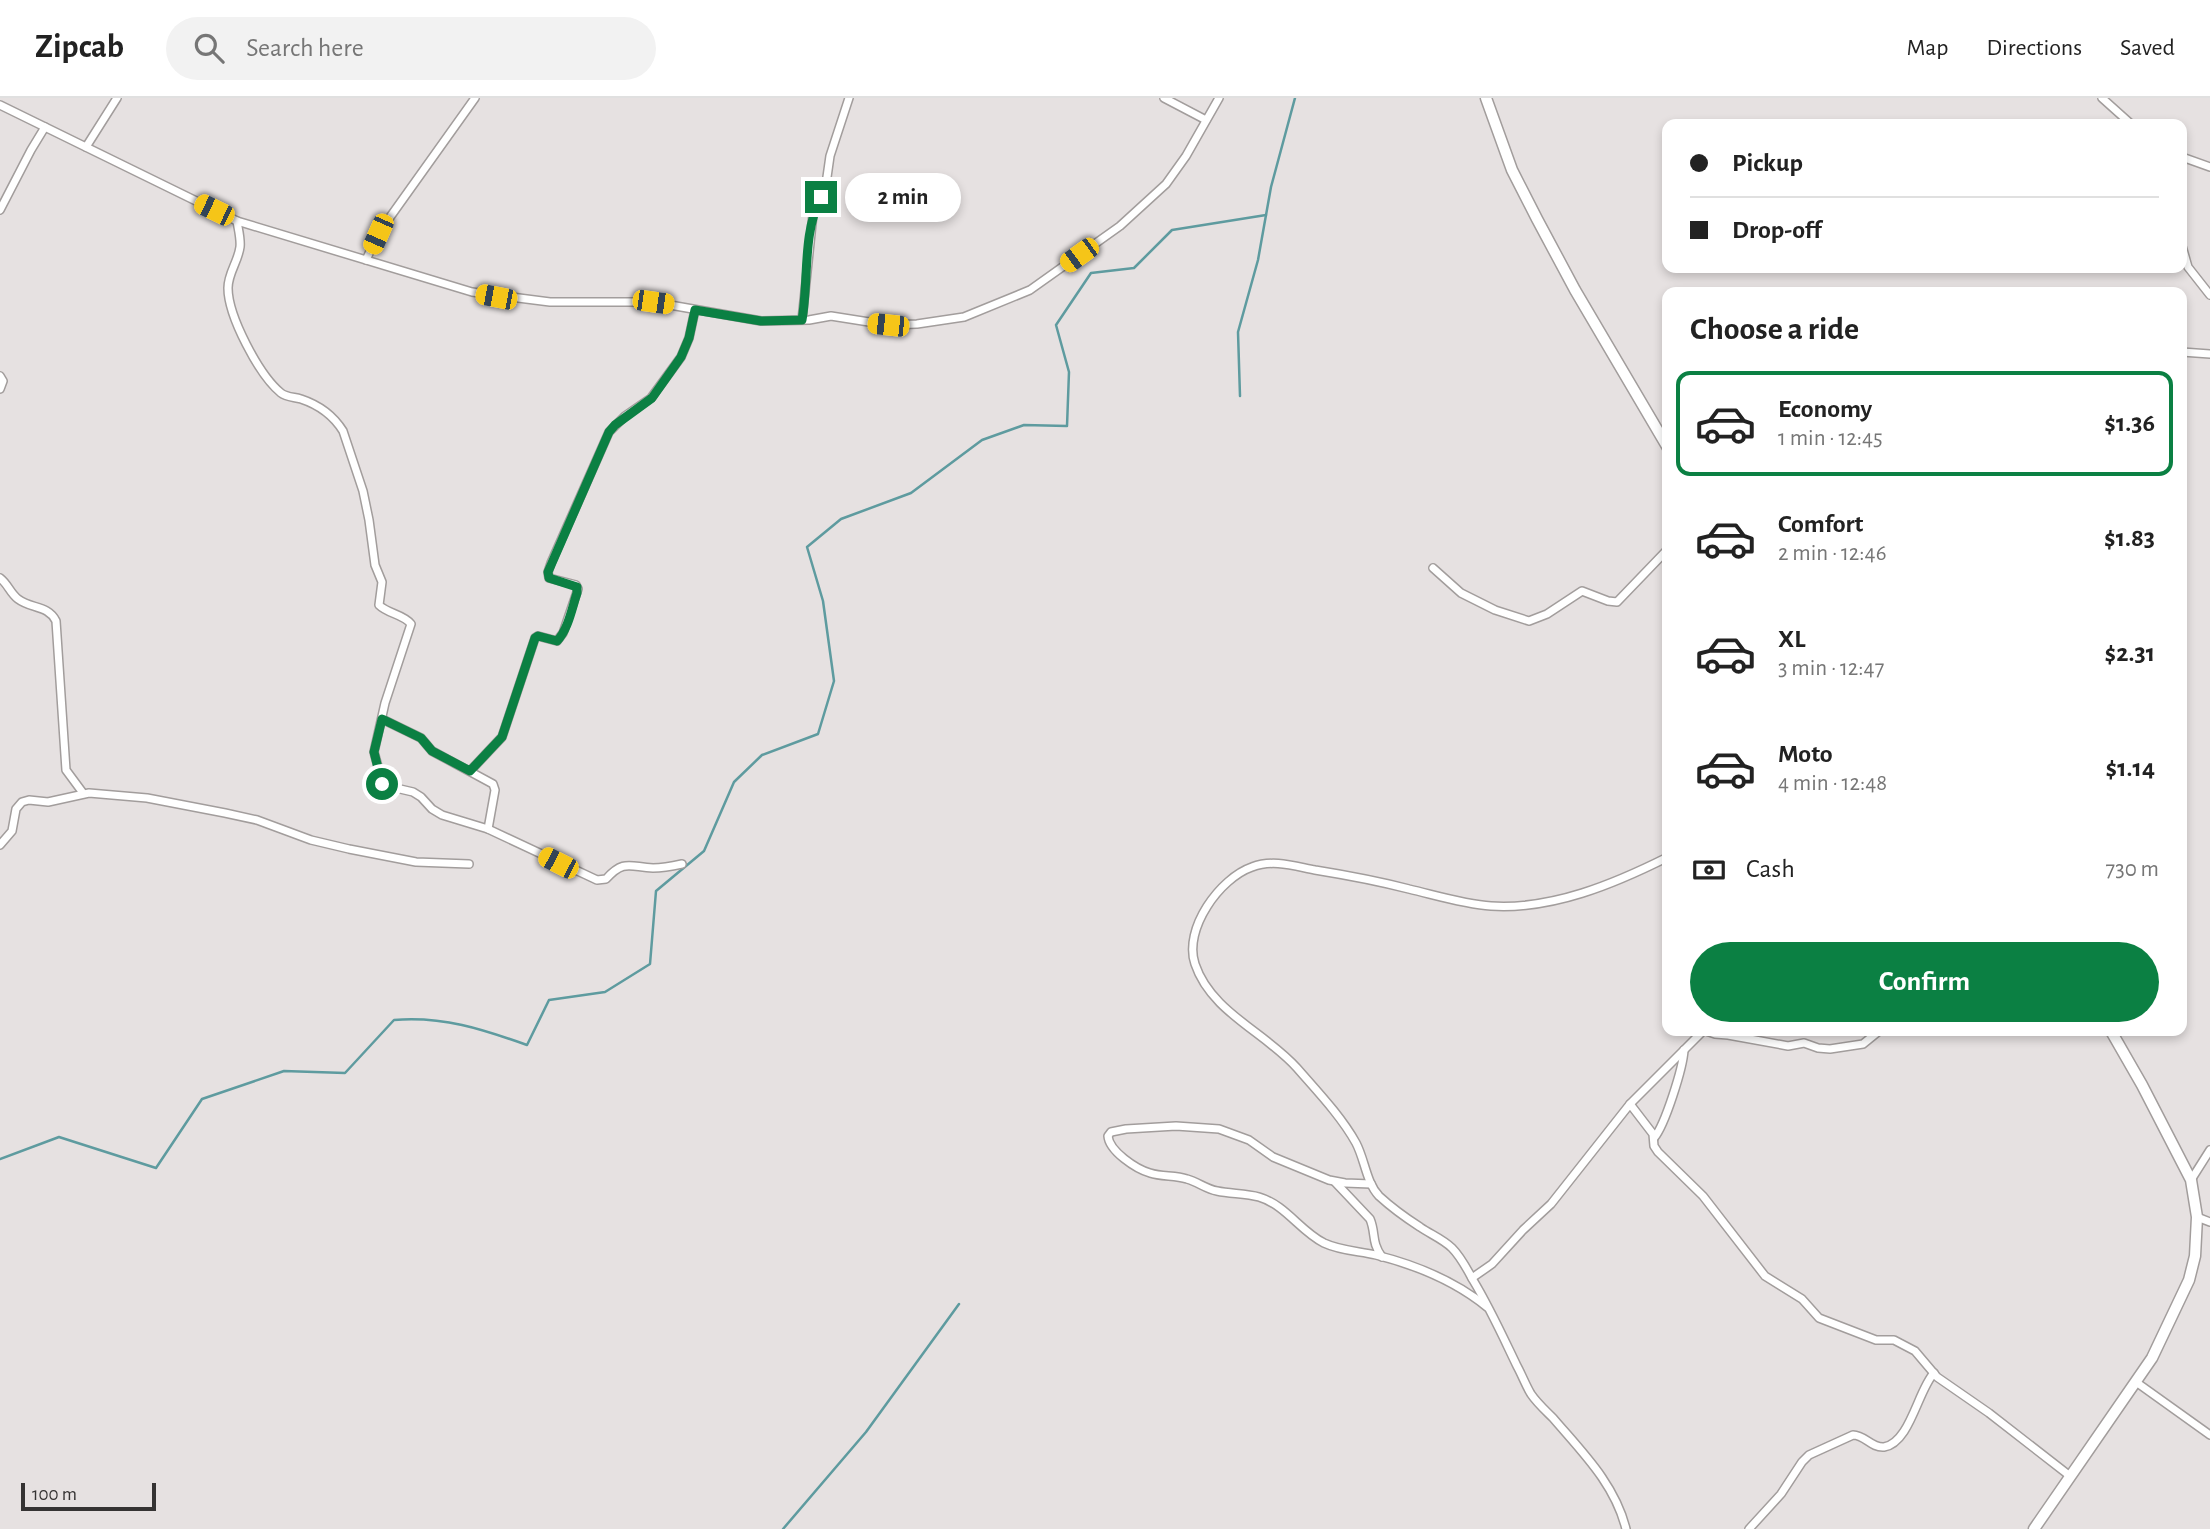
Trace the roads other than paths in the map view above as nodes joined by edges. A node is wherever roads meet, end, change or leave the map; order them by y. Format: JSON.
{"nodes":[{"id":1,"x":117,"y":98,"type":"edge"},
{"id":2,"x":475,"y":98,"type":"edge"},
{"id":3,"x":849,"y":98,"type":"edge"},
{"id":4,"x":1164,"y":98,"type":"edge"},
{"id":5,"x":1219,"y":98,"type":"edge"},
{"id":6,"x":1486,"y":98,"type":"edge"},
{"id":7,"x":2102,"y":98,"type":"edge"},
{"id":8,"x":0,"y":105,"type":"edge"},
{"id":9,"x":2125,"y":119,"type":"edge"},
{"id":10,"x":1206,"y":120,"type":"junction"},
{"id":11,"x":46,"y":127,"type":"junction"},
{"id":12,"x":86,"y":147,"type":"junction"},
{"id":13,"x":2187,"y":159,"type":"edge"},
{"id":14,"x":2210,"y":167,"type":"edge"},
{"id":15,"x":0,"y":210,"type":"edge"},
{"id":16,"x":236,"y":220,"type":"junction"},
{"id":17,"x":366,"y":260,"type":"junction"},
{"id":18,"x":2187,"y":264,"type":"edge"},
{"id":19,"x":2210,"y":295,"type":"edge"},
{"id":20,"x":695,"y":310,"type":"junction"},
{"id":21,"x":802,"y":320,"type":"junction"},
{"id":22,"x":2187,"y":352,"type":"edge"},
{"id":23,"x":2210,"y":354,"type":"edge"},
{"id":24,"x":0,"y":376,"type":"edge"},
{"id":25,"x":0,"y":389,"type":"edge"},
{"id":26,"x":1662,"y":438,"type":"edge"},
{"id":27,"x":1662,"y":555,"type":"edge"},
{"id":28,"x":1433,"y":568,"type":"dead end"},
{"id":29,"x":0,"y":578,"type":"edge"},
{"id":30,"x":382,"y":719,"type":"junction"},
{"id":31,"x":470,"y":771,"type":"junction"},
{"id":32,"x":83,"y":793,"type":"junction"},
{"id":33,"x":488,"y":829,"type":"junction"},
{"id":34,"x":0,"y":845,"type":"edge"},
{"id":35,"x":1662,"y":860,"type":"edge"},
{"id":36,"x":469,"y":864,"type":"dead end"},
{"id":37,"x":682,"y":864,"type":"dead end"},
{"id":38,"x":1699,"y":1036,"type":"edge"},
{"id":39,"x":1733,"y":1036,"type":"edge"},
{"id":40,"x":1873,"y":1036,"type":"edge"},
{"id":41,"x":2114,"y":1036,"type":"edge"},
{"id":42,"x":1684,"y":1050,"type":"junction"},
{"id":43,"x":1630,"y":1104,"type":"junction"},
{"id":44,"x":1654,"y":1138,"type":"junction"},
{"id":45,"x":2210,"y":1150,"type":"edge"},
{"id":46,"x":2191,"y":1180,"type":"junction"},
{"id":47,"x":1334,"y":1181,"type":"junction"},
{"id":48,"x":1371,"y":1184,"type":"junction"},
{"id":49,"x":2197,"y":1217,"type":"junction"},
{"id":50,"x":2210,"y":1222,"type":"edge"},
{"id":51,"x":1382,"y":1256,"type":"junction"},
{"id":52,"x":1472,"y":1278,"type":"junction"},
{"id":53,"x":1490,"y":1309,"type":"junction"},
{"id":54,"x":1934,"y":1373,"type":"junction"},
{"id":55,"x":2136,"y":1382,"type":"junction"},
{"id":56,"x":2210,"y":1435,"type":"edge"},
{"id":57,"x":2070,"y":1476,"type":"junction"},
{"id":58,"x":1626,"y":1529,"type":"edge"},
{"id":59,"x":1749,"y":1529,"type":"edge"},
{"id":60,"x":2034,"y":1529,"type":"edge"}],
"edges":[{"from":1,"to":12,"type":"street"},
{"from":2,"to":17,"type":"street"},
{"from":3,"to":21,"type":"street"},
{"from":4,"to":10,"type":"street"},
{"from":5,"to":10,"type":"street"},
{"from":6,"to":26,"type":"street"},
{"from":7,"to":9,"type":"street"},
{"from":8,"to":11,"type":"street"},
{"from":10,"to":21,"type":"street"},
{"from":11,"to":12,"type":"street"},
{"from":11,"to":15,"type":"street"},
{"from":12,"to":16,"type":"street"},
{"from":13,"to":14,"type":"street"},
{"from":16,"to":17,"type":"street"},
{"from":16,"to":30,"type":"street"},
{"from":17,"to":20,"type":"street"},
{"from":18,"to":19,"type":"street"},
{"from":20,"to":21,"type":"street"},
{"from":20,"to":31,"type":"street"},
{"from":22,"to":23,"type":"street"},
{"from":24,"to":25,"type":"street"},
{"from":27,"to":28,"type":"street"},
{"from":29,"to":32,"type":"street"},
{"from":30,"to":31,"type":"street"},
{"from":30,"to":33,"type":"street"},
{"from":31,"to":33,"type":"street"},
{"from":32,"to":34,"type":"street"},
{"from":32,"to":36,"type":"street"},
{"from":33,"to":37,"type":"street"},
{"from":35,"to":48,"type":"street"},
{"from":38,"to":42,"type":"street"},
{"from":39,"to":40,"type":"street"},
{"from":41,"to":46,"type":"street"},
{"from":42,"to":43,"type":"street"},
{"from":42,"to":44,"type":"street"},
{"from":43,"to":44,"type":"street"},
{"from":43,"to":52,"type":"street"},
{"from":44,"to":54,"type":"street"},
{"from":45,"to":46,"type":"street"},
{"from":46,"to":49,"type":"street"},
{"from":47,"to":48,"type":"street"},
{"from":47,"to":51,"type":"street"},
{"from":47,"to":51,"type":"street"},
{"from":48,"to":52,"type":"street"},
{"from":49,"to":50,"type":"street"},
{"from":49,"to":55,"type":"street"},
{"from":51,"to":53,"type":"street"},
{"from":52,"to":53,"type":"street"},
{"from":53,"to":58,"type":"street"},
{"from":54,"to":57,"type":"street"},
{"from":54,"to":59,"type":"street"},
{"from":55,"to":56,"type":"street"},
{"from":55,"to":57,"type":"street"},
{"from":57,"to":60,"type":"street"}]}
